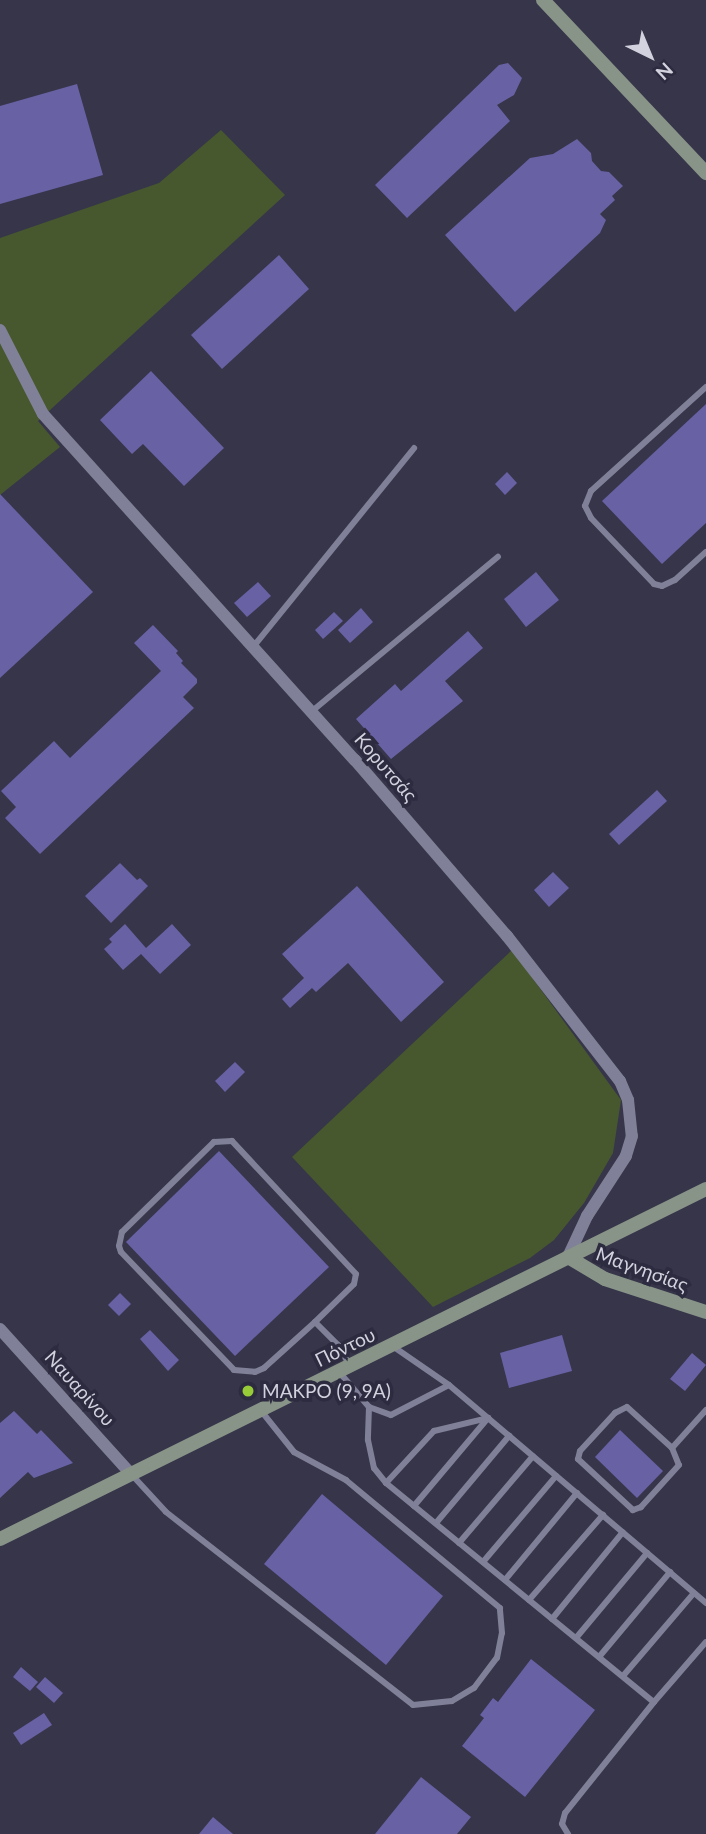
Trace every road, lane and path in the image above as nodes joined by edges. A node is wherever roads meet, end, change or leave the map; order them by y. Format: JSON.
{"nodes":[{"id":1,"x":543,"y":0,"type":"edge"},
{"id":2,"x":706,"y":173,"type":"edge"},
{"id":3,"x":0,"y":330,"type":"edge"},
{"id":4,"x":706,"y":387,"type":"edge"},
{"id":5,"x":414,"y":448,"type":"dead end"},
{"id":6,"x":706,"y":552,"type":"edge"},
{"id":7,"x":498,"y":556,"type":"dead end"},
{"id":8,"x":253,"y":648,"type":"junction"},
{"id":9,"x":312,"y":712,"type":"junction"},
{"id":10,"x":706,"y":1189,"type":"edge"},
{"id":11,"x":568,"y":1257,"type":"junction"},
{"id":12,"x":706,"y":1312,"type":"edge"},
{"id":13,"x":315,"y":1322,"type":"junction"},
{"id":14,"x":0,"y":1329,"type":"edge"},
{"id":15,"x":391,"y":1345,"type":"junction"},
{"id":16,"x":344,"y":1368,"type":"junction"},
{"id":17,"x":449,"y":1385,"type":"junction"},
{"id":18,"x":369,"y":1407,"type":"junction"},
{"id":19,"x":260,"y":1410,"type":"junction"},
{"id":20,"x":706,"y":1410,"type":"edge"},
{"id":21,"x":488,"y":1418,"type":"junction"},
{"id":22,"x":509,"y":1436,"type":"junction"},
{"id":23,"x":672,"y":1448,"type":"junction"},
{"id":24,"x":533,"y":1456,"type":"junction"},
{"id":25,"x":131,"y":1474,"type":"junction"},
{"id":26,"x":556,"y":1476,"type":"junction"},
{"id":27,"x":386,"y":1483,"type":"junction"},
{"id":28,"x":577,"y":1493,"type":"junction"},
{"id":29,"x":414,"y":1506,"type":"junction"},
{"id":30,"x":603,"y":1515,"type":"junction"},
{"id":31,"x":436,"y":1523,"type":"junction"},
{"id":32,"x":623,"y":1532,"type":"junction"},
{"id":33,"x":0,"y":1539,"type":"edge"},
{"id":34,"x":460,"y":1543,"type":"junction"},
{"id":35,"x":647,"y":1553,"type":"junction"},
{"id":36,"x":483,"y":1562,"type":"junction"},
{"id":37,"x":670,"y":1572,"type":"junction"},
{"id":38,"x":505,"y":1580,"type":"junction"},
{"id":39,"x":694,"y":1592,"type":"junction"},
{"id":40,"x":529,"y":1600,"type":"junction"},
{"id":41,"x":706,"y":1603,"type":"edge"},
{"id":42,"x":552,"y":1619,"type":"junction"},
{"id":43,"x":576,"y":1638,"type":"junction"},
{"id":44,"x":706,"y":1642,"type":"edge"},
{"id":45,"x":599,"y":1657,"type":"junction"},
{"id":46,"x":623,"y":1676,"type":"junction"},
{"id":47,"x":654,"y":1702,"type":"junction"},
{"id":48,"x":568,"y":1834,"type":"edge"}],
"edges":[{"from":1,"to":2,"type":"street"},
{"from":3,"to":8,"type":"street","name":"Κορυτσάς"},
{"from":4,"to":6,"type":"lane"},
{"from":5,"to":8,"type":"lane"},
{"from":7,"to":9,"type":"lane"},
{"from":8,"to":9,"type":"street","name":"Κορυτσάς"},
{"from":9,"to":11,"type":"street","name":"Κορυτσάς"},
{"from":10,"to":11,"type":"street","name":"Πόντου"},
{"from":11,"to":12,"type":"street","name":"Μαγνησίας"},
{"from":11,"to":15,"type":"street","name":"Πόντου"},
{"from":13,"to":13,"type":"lane"},
{"from":13,"to":16,"type":"lane"},
{"from":14,"to":25,"type":"street","name":"Ναυαρίνου"},
{"from":15,"to":16,"type":"street","name":"Πόντου"},
{"from":15,"to":17,"type":"lane"},
{"from":16,"to":18,"type":"lane"},
{"from":16,"to":19,"type":"street","name":"Πόντου"},
{"from":17,"to":18,"type":"lane"},
{"from":17,"to":21,"type":"lane"},
{"from":18,"to":27,"type":"lane"},
{"from":19,"to":25,"type":"street","name":"Πόντου"},
{"from":19,"to":25,"type":"lane"},
{"from":20,"to":23,"type":"lane"},
{"from":21,"to":22,"type":"lane"},
{"from":21,"to":27,"type":"lane"},
{"from":21,"to":29,"type":"lane"},
{"from":22,"to":24,"type":"lane"},
{"from":22,"to":31,"type":"lane"},
{"from":23,"to":23,"type":"lane"},
{"from":24,"to":26,"type":"lane"},
{"from":24,"to":34,"type":"lane"},
{"from":25,"to":33,"type":"street","name":"Πόντου"},
{"from":26,"to":28,"type":"lane"},
{"from":26,"to":36,"type":"lane"},
{"from":27,"to":29,"type":"lane"},
{"from":28,"to":30,"type":"lane"},
{"from":28,"to":38,"type":"lane"},
{"from":29,"to":31,"type":"lane"},
{"from":30,"to":32,"type":"lane"},
{"from":30,"to":40,"type":"lane"},
{"from":31,"to":34,"type":"lane"},
{"from":32,"to":35,"type":"lane"},
{"from":32,"to":42,"type":"lane"},
{"from":34,"to":36,"type":"lane"},
{"from":35,"to":37,"type":"lane"},
{"from":35,"to":43,"type":"lane"},
{"from":36,"to":38,"type":"lane"},
{"from":37,"to":39,"type":"lane"},
{"from":37,"to":45,"type":"lane"},
{"from":38,"to":40,"type":"lane"},
{"from":39,"to":41,"type":"lane"},
{"from":39,"to":46,"type":"lane"},
{"from":40,"to":42,"type":"lane"},
{"from":42,"to":43,"type":"lane"},
{"from":43,"to":45,"type":"lane"},
{"from":44,"to":47,"type":"lane"},
{"from":45,"to":46,"type":"lane"},
{"from":46,"to":47,"type":"lane"},
{"from":47,"to":48,"type":"lane"}]}
